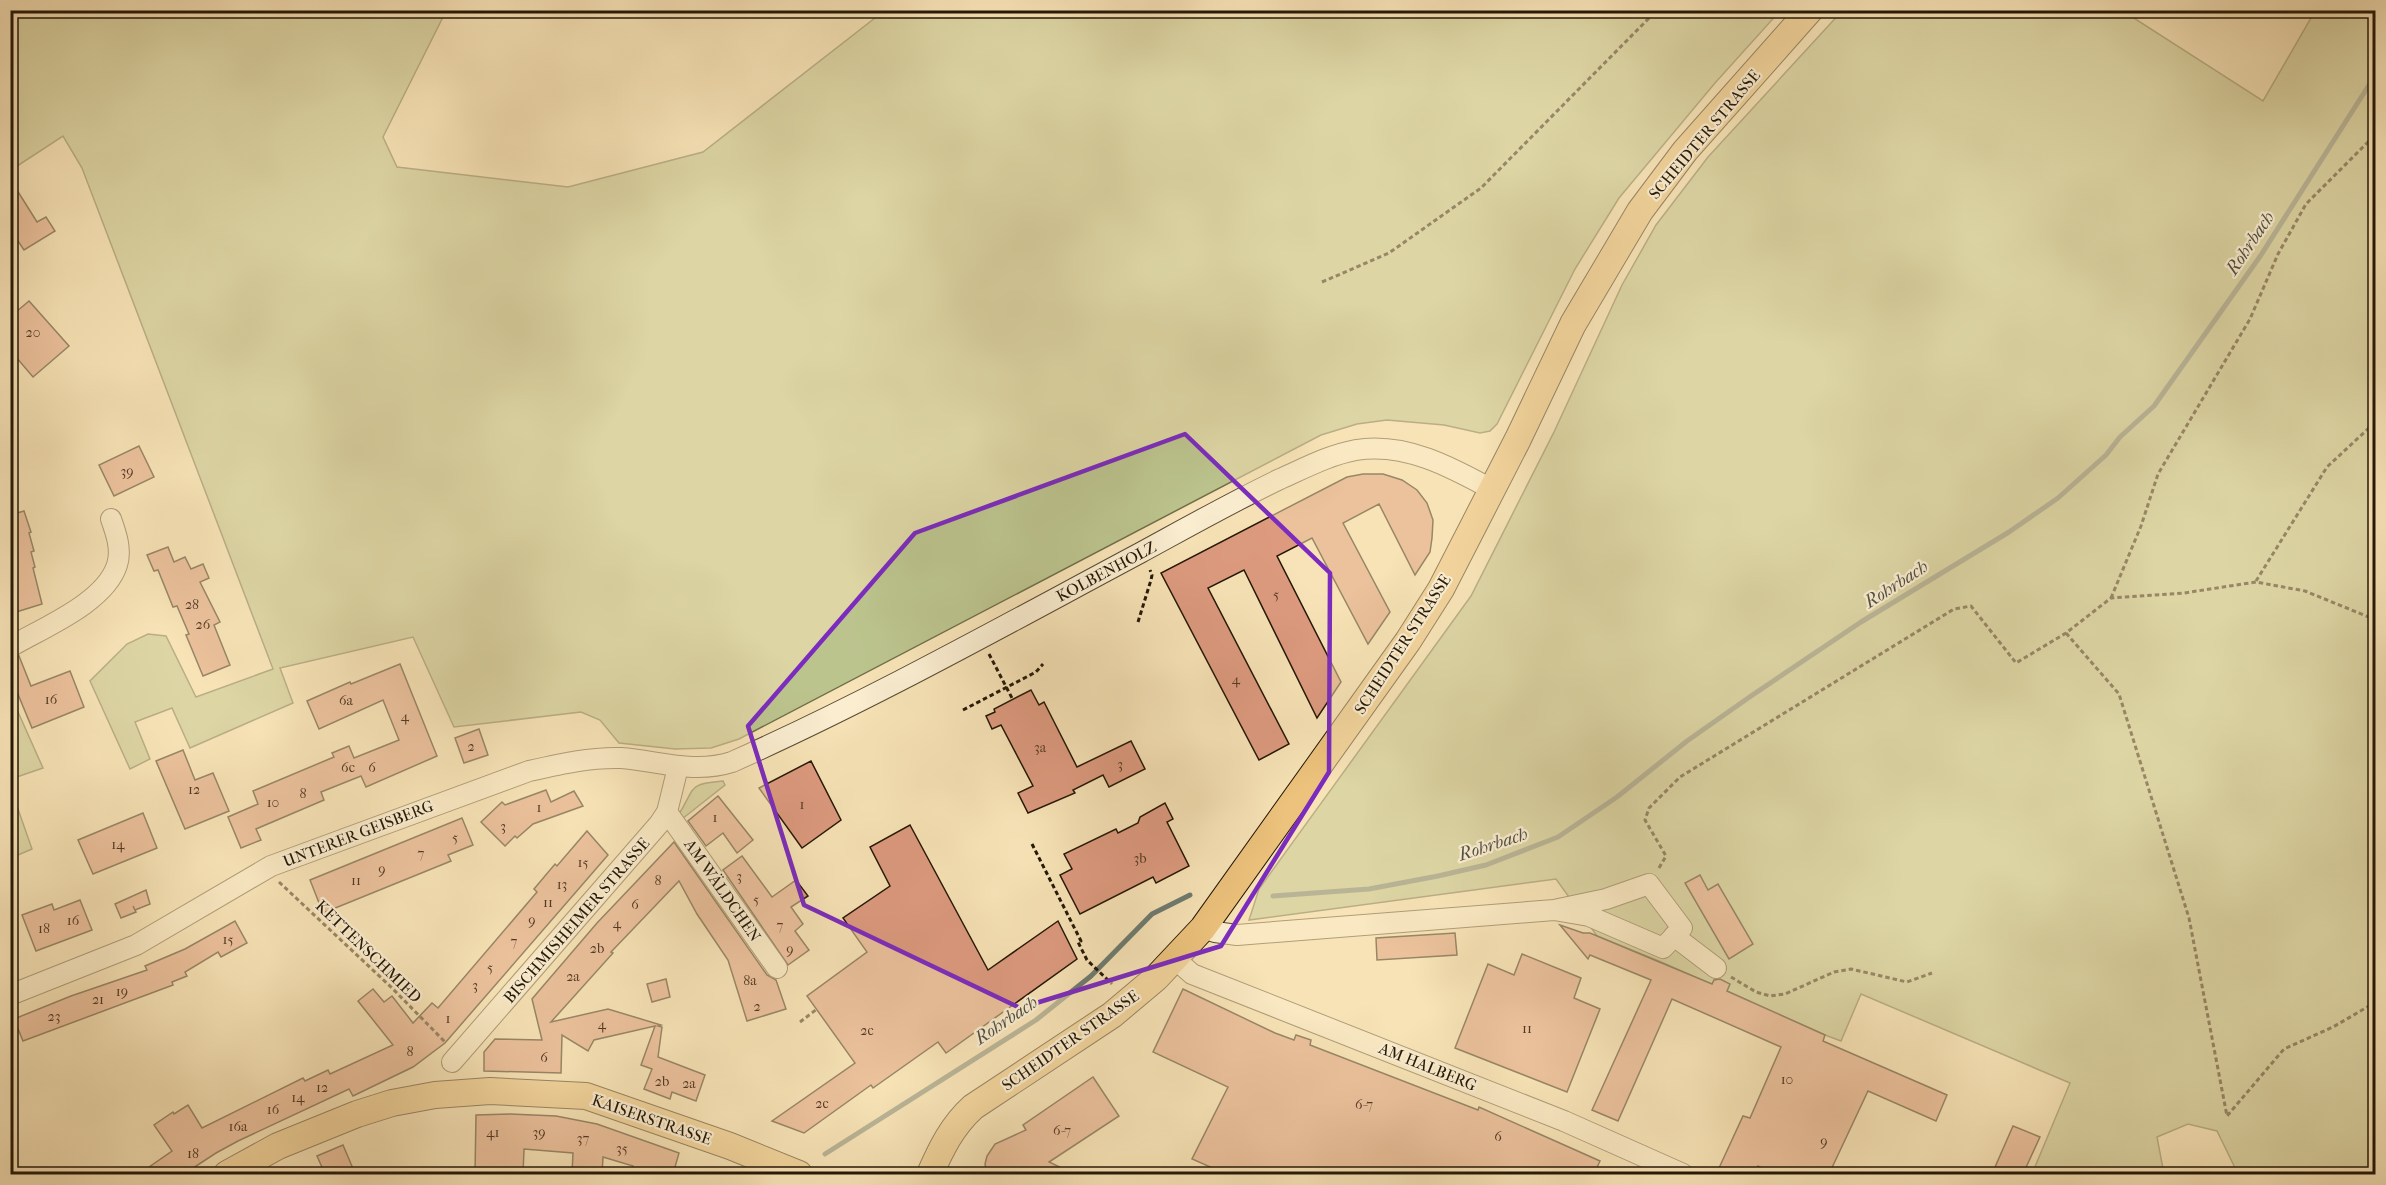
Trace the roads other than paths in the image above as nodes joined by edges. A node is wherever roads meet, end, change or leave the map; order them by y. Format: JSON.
{"nodes":[{"id":1,"x":1810,"y":10,"type":"edge"},
{"id":2,"x":1492,"y":490,"type":"junction"},
{"id":3,"x":111,"y":519,"type":"dead end"},
{"id":4,"x":10,"y":646,"type":"edge"},
{"id":5,"x":729,"y":764,"type":"joint"},
{"id":6,"x":678,"y":767,"type":"junction"},
{"id":7,"x":668,"y":812,"type":"junction"},
{"id":8,"x":1554,"y":910,"type":"junction"},
{"id":9,"x":1203,"y":928,"type":"junction"},
{"id":10,"x":1674,"y":936,"type":"junction"},
{"id":11,"x":1175,"y":959,"type":"junction"},
{"id":12,"x":777,"y":968,"type":"dead end"},
{"id":13,"x":1716,"y":968,"type":"road end"},
{"id":14,"x":10,"y":995,"type":"edge"},
{"id":15,"x":452,"y":1062,"type":"dead end"},
{"id":16,"x":227,"y":1174,"type":"edge"},
{"id":17,"x":799,"y":1174,"type":"edge"},
{"id":18,"x":930,"y":1174,"type":"edge"},
{"id":19,"x":1683,"y":1174,"type":"edge"}],
"edges":[{"from":1,"to":2,"type":"main road","name":"SCHEIDTER STRASSE"},
{"from":2,"to":5,"type":"street","name":"KOLBENHOLZ"},
{"from":2,"to":9,"type":"main road","name":"SCHEIDTER STRASSE"},
{"from":3,"to":4,"type":"street"},
{"from":5,"to":6,"type":"street","name":"UNTERER GEISBERG"},
{"from":6,"to":7,"type":"street","name":"BISCHMISHEIMER STRASSE"},
{"from":6,"to":14,"type":"street","name":"UNTERER GEISBERG"},
{"from":7,"to":12,"type":"street","name":"AM WÄLDCHEN"},
{"from":7,"to":15,"type":"street","name":"BISCHMISHEIMER STRASSE"},
{"from":8,"to":9,"type":"street"},
{"from":8,"to":10,"type":"street"},
{"from":8,"to":10,"type":"street"},
{"from":9,"to":11,"type":"main road","name":"SCHEIDTER STRASSE"},
{"from":10,"to":13,"type":"street"},
{"from":11,"to":18,"type":"main road","name":"SCHEIDTER STRASSE"},
{"from":11,"to":19,"type":"street","name":"AM HALBERG"},
{"from":16,"to":17,"type":"main road","name":"KAISERSTRASSE"}]}
